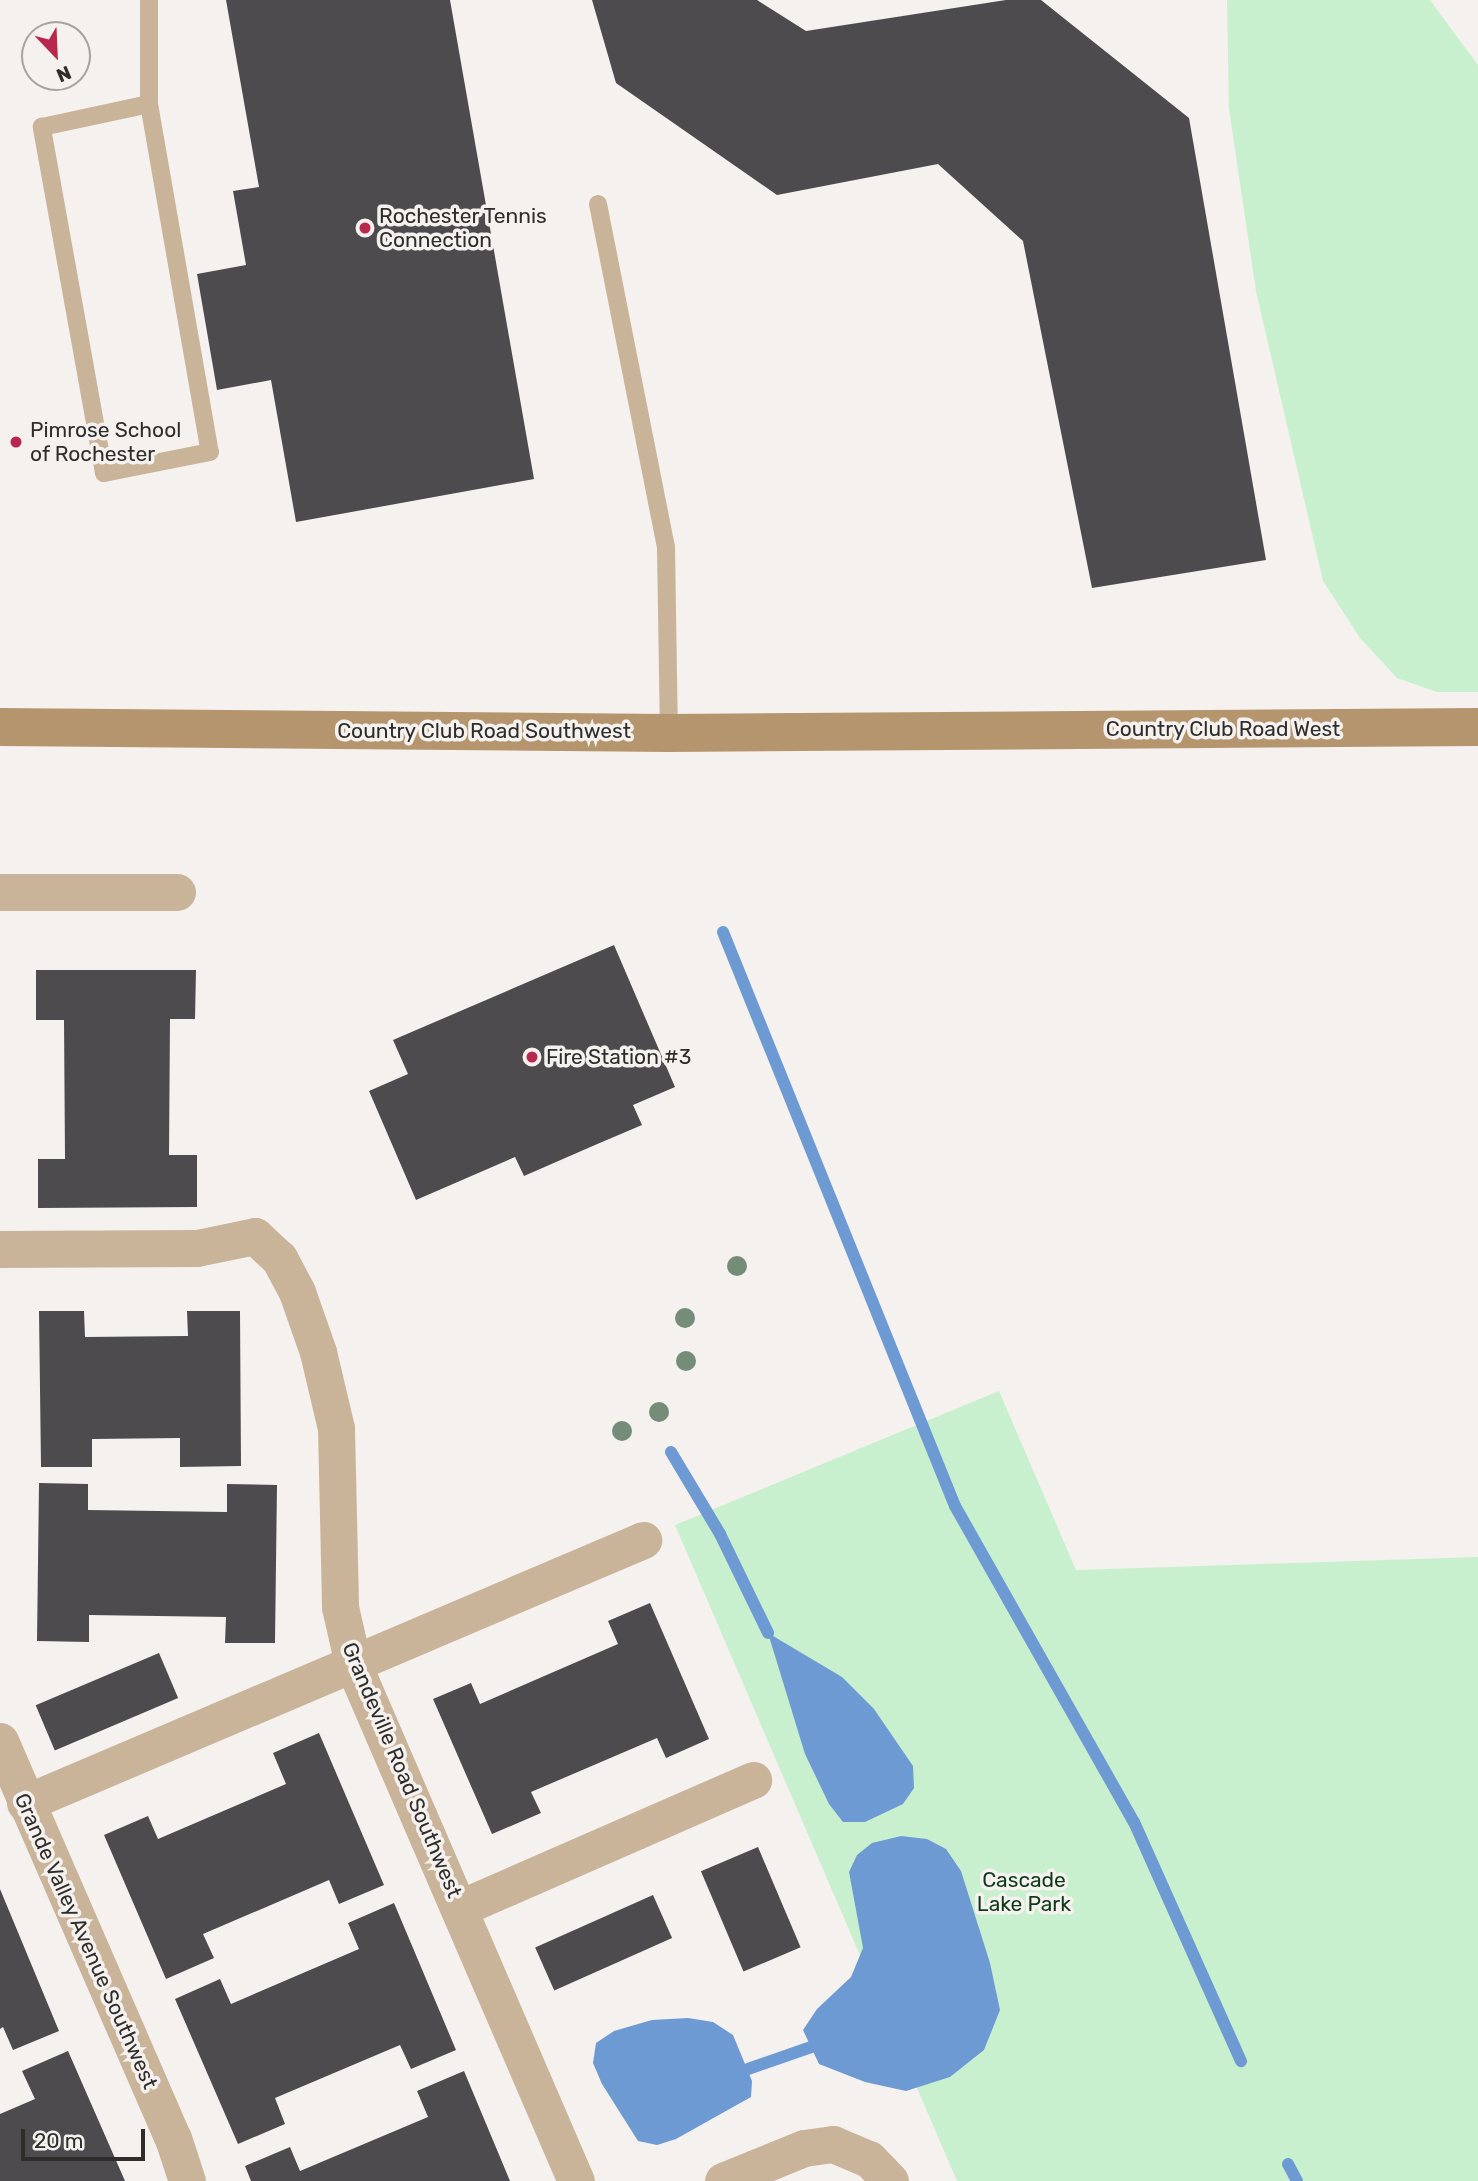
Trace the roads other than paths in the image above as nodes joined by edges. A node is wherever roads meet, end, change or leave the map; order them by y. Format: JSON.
{"nodes":[{"id":1,"x":149,"y":0,"type":"edge"},
{"id":2,"x":149,"y":104,"type":"junction"},
{"id":3,"x":598,"y":204,"type":"dead end"},
{"id":4,"x":0,"y":727,"type":"edge"},
{"id":5,"x":1478,"y":727,"type":"edge"},
{"id":6,"x":968,"y":730,"type":"joint"},
{"id":7,"x":669,"y":733,"type":"junction"},
{"id":8,"x":0,"y":892,"type":"edge"},
{"id":9,"x":177,"y":892,"type":"dead end"},
{"id":10,"x":0,"y":1249,"type":"edge"},
{"id":11,"x":643,"y":1540,"type":"dead end"},
{"id":12,"x":353,"y":1664,"type":"junction"},
{"id":13,"x":0,"y":1741,"type":"edge"},
{"id":14,"x":753,"y":1780,"type":"dead end"},
{"id":15,"x":25,"y":1803,"type":"junction"},
{"id":16,"x":460,"y":1908,"type":"junction"},
{"id":17,"x":187,"y":2181,"type":"edge"},
{"id":18,"x":576,"y":2181,"type":"edge"},
{"id":19,"x":723,"y":2181,"type":"edge"},
{"id":20,"x":890,"y":2181,"type":"edge"}],
"edges":[{"from":1,"to":2,"type":"lane"},
{"from":2,"to":2,"type":"lane"},
{"from":3,"to":7,"type":"lane"},
{"from":4,"to":7,"type":"main road","name":"Country Club Road Southwest"},
{"from":5,"to":6,"type":"main road","name":"Country Club Road West"},
{"from":6,"to":7,"type":"main road","name":"Country Club Road Southwest"},
{"from":8,"to":9,"type":"street"},
{"from":10,"to":12,"type":"street","name":"Grandeville Road Southwest"},
{"from":11,"to":12,"type":"street"},
{"from":12,"to":15,"type":"street"},
{"from":12,"to":16,"type":"street","name":"Grandeville Road Southwest"},
{"from":13,"to":15,"type":"street","name":"Grande Valley Avenue Southwest"},
{"from":14,"to":16,"type":"street"},
{"from":15,"to":17,"type":"street","name":"Grande Valley Avenue Southwest"},
{"from":16,"to":18,"type":"street","name":"Grandeville Road Southwest"},
{"from":19,"to":20,"type":"street"}]}
